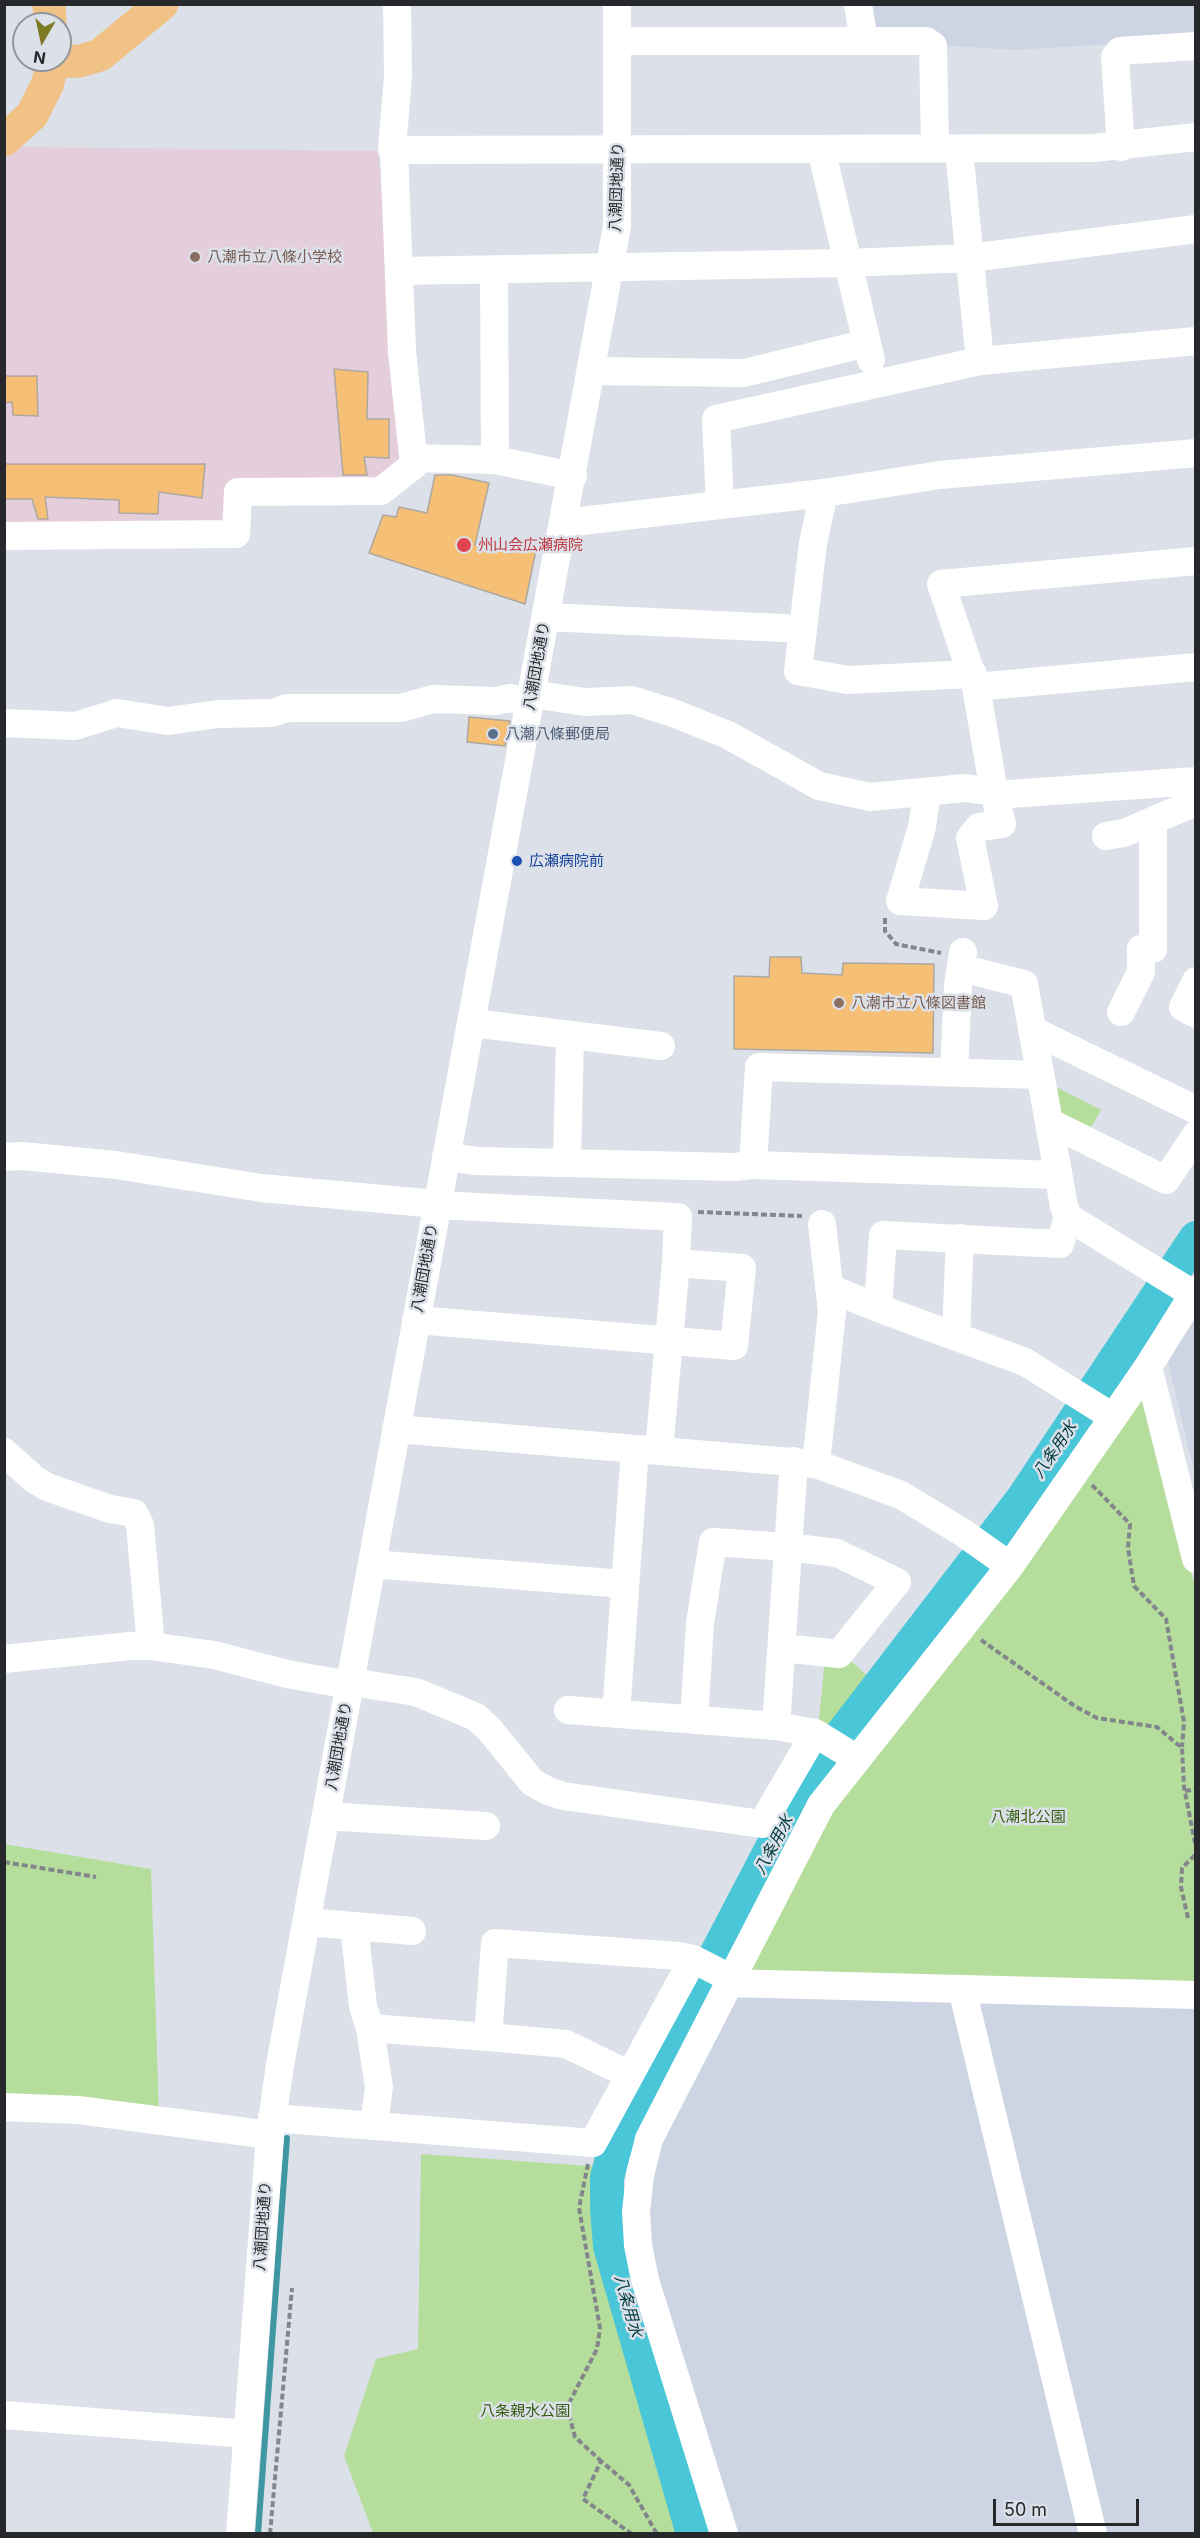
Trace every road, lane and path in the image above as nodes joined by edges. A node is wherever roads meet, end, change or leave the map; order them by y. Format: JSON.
{"nodes":[{"id":1,"x":162,"y":4,"type":"edge"},
{"id":2,"x":397,"y":4,"type":"edge"},
{"id":3,"x":617,"y":4,"type":"edge"},
{"id":4,"x":858,"y":4,"type":"edge"},
{"id":5,"x":618,"y":41,"type":"junction"},
{"id":6,"x":864,"y":41,"type":"junction"},
{"id":7,"x":1196,"y":46,"type":"edge"},
{"id":8,"x":72,"y":61,"type":"edge"},
{"id":9,"x":50,"y":72,"type":"edge"},
{"id":10,"x":1196,"y":137,"type":"edge"},
{"id":11,"x":4,"y":140,"type":"edge"},
{"id":12,"x":1121,"y":147,"type":"junction"},
{"id":13,"x":618,"y":149,"type":"junction"},
{"id":14,"x":821,"y":149,"type":"junction"},
{"id":15,"x":947,"y":149,"type":"junction"},
{"id":16,"x":394,"y":150,"type":"junction"},
{"id":17,"x":1196,"y":229,"type":"edge"},
{"id":18,"x":969,"y":258,"type":"junction"},
{"id":19,"x":848,"y":263,"type":"junction"},
{"id":20,"x":611,"y":267,"type":"junction"},
{"id":21,"x":494,"y":270,"type":"junction"},
{"id":22,"x":399,"y":271,"type":"junction"},
{"id":23,"x":1196,"y":341,"type":"edge"},
{"id":24,"x":867,"y":343,"type":"junction"},
{"id":25,"x":980,"y":361,"type":"junction"},
{"id":26,"x":592,"y":371,"type":"junction"},
{"id":27,"x":877,"y":382,"type":"junction"},
{"id":28,"x":1196,"y":453,"type":"edge"},
{"id":29,"x":413,"y":458,"type":"junction"},
{"id":30,"x":495,"y":459,"type":"junction"},
{"id":31,"x":573,"y":476,"type":"junction"},
{"id":32,"x":824,"y":493,"type":"junction"},
{"id":33,"x":720,"y":504,"type":"junction"},
{"id":34,"x":564,"y":523,"type":"junction"},
{"id":35,"x":4,"y":536,"type":"edge"},
{"id":36,"x":1196,"y":561,"type":"edge"},
{"id":37,"x":546,"y":617,"type":"junction"},
{"id":38,"x":803,"y":629,"type":"junction"},
{"id":39,"x":1196,"y":667,"type":"edge"},
{"id":40,"x":975,"y":681,"type":"junction"},
{"id":41,"x":531,"y":698,"type":"junction"},
{"id":42,"x":4,"y":723,"type":"edge"},
{"id":43,"x":994,"y":792,"type":"junction"},
{"id":44,"x":927,"y":793,"type":"junction"},
{"id":45,"x":1194,"y":800,"type":"edge"},
{"id":46,"x":1150,"y":822,"type":"junction"},
{"id":47,"x":1106,"y":836,"type":"dead end"},
{"id":48,"x":900,"y":901,"type":"junction"},
{"id":49,"x":962,"y":958,"type":"junction"},
{"id":50,"x":1196,"y":981,"type":"edge"},
{"id":51,"x":1121,"y":1012,"type":"dead end"},
{"id":52,"x":1196,"y":1014,"type":"edge"},
{"id":53,"x":472,"y":1023,"type":"junction"},
{"id":54,"x":1032,"y":1030,"type":"junction"},
{"id":55,"x":570,"y":1036,"type":"junction"},
{"id":56,"x":661,"y":1046,"type":"dead end"},
{"id":57,"x":954,"y":1071,"type":"junction"},
{"id":58,"x":1040,"y":1075,"type":"junction"},
{"id":59,"x":1196,"y":1110,"type":"edge"},
{"id":60,"x":1049,"y":1122,"type":"junction"},
{"id":61,"x":1196,"y":1135,"type":"edge"},
{"id":62,"x":4,"y":1157,"type":"edge"},
{"id":63,"x":446,"y":1157,"type":"junction"},
{"id":64,"x":567,"y":1162,"type":"junction"},
{"id":65,"x":753,"y":1165,"type":"junction"},
{"id":66,"x":1058,"y":1175,"type":"junction"},
{"id":67,"x":437,"y":1205,"type":"junction"},
{"id":68,"x":678,"y":1217,"type":"junction"},
{"id":69,"x":1068,"y":1217,"type":"junction"},
{"id":70,"x":822,"y":1224,"type":"joint"},
{"id":71,"x":960,"y":1238,"type":"junction"},
{"id":72,"x":676,"y":1263,"type":"junction"},
{"id":73,"x":829,"y":1288,"type":"junction"},
{"id":74,"x":1190,"y":1291,"type":"edge"},
{"id":75,"x":878,"y":1308,"type":"junction"},
{"id":76,"x":416,"y":1320,"type":"junction"},
{"id":77,"x":956,"y":1336,"type":"junction"},
{"id":78,"x":668,"y":1342,"type":"junction"},
{"id":79,"x":1148,"y":1367,"type":"junction"},
{"id":80,"x":1107,"y":1413,"type":"junction"},
{"id":81,"x":396,"y":1429,"type":"junction"},
{"id":82,"x":647,"y":1450,"type":"junction"},
{"id":83,"x":4,"y":1452,"type":"edge"},
{"id":84,"x":805,"y":1463,"type":"junction"},
{"id":85,"x":1077,"y":1469,"type":"junction"},
{"id":86,"x":788,"y":1547,"type":"junction"},
{"id":87,"x":1196,"y":1559,"type":"edge"},
{"id":88,"x":1004,"y":1562,"type":"junction"},
{"id":89,"x":372,"y":1564,"type":"junction"},
{"id":90,"x":624,"y":1584,"type":"junction"},
{"id":91,"x":963,"y":1627,"type":"junction"},
{"id":92,"x":151,"y":1646,"type":"junction"},
{"id":93,"x":783,"y":1648,"type":"junction"},
{"id":94,"x":4,"y":1659,"type":"edge"},
{"id":95,"x":350,"y":1684,"type":"junction"},
{"id":96,"x":568,"y":1710,"type":"dead end"},
{"id":97,"x":616,"y":1714,"type":"junction"},
{"id":98,"x":694,"y":1719,"type":"junction"},
{"id":99,"x":776,"y":1726,"type":"junction"},
{"id":100,"x":815,"y":1733,"type":"junction"},
{"id":101,"x":1182,"y":1748,"type":"junction"},
{"id":102,"x":857,"y":1759,"type":"junction"},
{"id":103,"x":1196,"y":1789,"type":"edge"},
{"id":104,"x":1185,"y":1791,"type":"junction"},
{"id":105,"x":326,"y":1816,"type":"junction"},
{"id":106,"x":486,"y":1826,"type":"dead end"},
{"id":107,"x":1196,"y":1848,"type":"edge"},
{"id":108,"x":1196,"y":1854,"type":"edge"},
{"id":109,"x":4,"y":1862,"type":"edge"},
{"id":110,"x":96,"y":1876,"type":"dead end"},
{"id":111,"x":1188,"y":1918,"type":"dead end"},
{"id":112,"x":307,"y":1922,"type":"junction"},
{"id":113,"x":354,"y":1926,"type":"junction"},
{"id":114,"x":412,"y":1931,"type":"dead end"},
{"id":115,"x":697,"y":1961,"type":"junction"},
{"id":116,"x":729,"y":1980,"type":"junction"},
{"id":117,"x":962,"y":1989,"type":"junction"},
{"id":118,"x":1196,"y":1995,"type":"edge"},
{"id":119,"x":370,"y":2028,"type":"junction"},
{"id":120,"x":488,"y":2037,"type":"junction"},
{"id":121,"x":630,"y":2075,"type":"junction"},
{"id":122,"x":4,"y":2107,"type":"edge"},
{"id":123,"x":271,"y":2126,"type":"junction"},
{"id":124,"x":374,"y":2126,"type":"junction"},
{"id":125,"x":592,"y":2143,"type":"junction"},
{"id":126,"x":292,"y":2288,"type":"dead end"},
{"id":127,"x":4,"y":2415,"type":"edge"},
{"id":128,"x":248,"y":2433,"type":"junction"},
{"id":129,"x":601,"y":2461,"type":"junction"},
{"id":130,"x":240,"y":2534,"type":"edge"},
{"id":131,"x":270,"y":2534,"type":"edge"},
{"id":132,"x":632,"y":2534,"type":"edge"},
{"id":133,"x":657,"y":2534,"type":"edge"},
{"id":134,"x":724,"y":2534,"type":"edge"},
{"id":135,"x":1093,"y":2534,"type":"edge"}],
"edges":[{"from":1,"to":8,"type":"main road"},
{"from":2,"to":16,"type":"street"},
{"from":3,"to":5,"type":"street","name":"八潮団地通り"},
{"from":4,"to":6,"type":"street"},
{"from":5,"to":6,"type":"street"},
{"from":5,"to":13,"type":"street","name":"八潮団地通り"},
{"from":6,"to":15,"type":"street"},
{"from":7,"to":12,"type":"street"},
{"from":9,"to":11,"type":"main road"},
{"from":10,"to":12,"type":"street"},
{"from":12,"to":15,"type":"street"},
{"from":13,"to":14,"type":"street"},
{"from":13,"to":16,"type":"street"},
{"from":13,"to":20,"type":"street","name":"八潮団地通り"},
{"from":14,"to":15,"type":"street"},
{"from":14,"to":19,"type":"street"},
{"from":15,"to":18,"type":"street"},
{"from":16,"to":22,"type":"street"},
{"from":17,"to":18,"type":"street"},
{"from":18,"to":19,"type":"street"},
{"from":18,"to":25,"type":"street"},
{"from":19,"to":20,"type":"street"},
{"from":19,"to":24,"type":"street"},
{"from":20,"to":21,"type":"street"},
{"from":20,"to":26,"type":"street","name":"八潮団地通り"},
{"from":21,"to":22,"type":"street"},
{"from":21,"to":30,"type":"street"},
{"from":22,"to":29,"type":"street"},
{"from":23,"to":25,"type":"street"},
{"from":24,"to":26,"type":"street"},
{"from":24,"to":27,"type":"street"},
{"from":25,"to":27,"type":"street"},
{"from":26,"to":31,"type":"street","name":"八潮団地通り"},
{"from":27,"to":33,"type":"street"},
{"from":28,"to":32,"type":"street"},
{"from":29,"to":30,"type":"street"},
{"from":29,"to":35,"type":"street"},
{"from":30,"to":31,"type":"street"},
{"from":31,"to":34,"type":"street","name":"八潮団地通り"},
{"from":32,"to":33,"type":"street"},
{"from":32,"to":38,"type":"street"},
{"from":33,"to":34,"type":"street"},
{"from":34,"to":37,"type":"street","name":"八潮団地通り"},
{"from":36,"to":40,"type":"street"},
{"from":37,"to":38,"type":"street"},
{"from":37,"to":41,"type":"street","name":"八潮団地通り"},
{"from":38,"to":40,"type":"street"},
{"from":39,"to":40,"type":"street"},
{"from":40,"to":43,"type":"street"},
{"from":41,"to":42,"type":"street"},
{"from":41,"to":44,"type":"street"},
{"from":41,"to":53,"type":"street","name":"八潮団地通り"},
{"from":43,"to":44,"type":"street"},
{"from":43,"to":45,"type":"street"},
{"from":43,"to":48,"type":"street"},
{"from":44,"to":48,"type":"street"},
{"from":45,"to":46,"type":"street"},
{"from":46,"to":47,"type":"street"},
{"from":46,"to":51,"type":"street"},
{"from":48,"to":49,"type":"path"},
{"from":49,"to":54,"type":"street"},
{"from":49,"to":57,"type":"street"},
{"from":50,"to":52,"type":"street"},
{"from":53,"to":55,"type":"street"},
{"from":53,"to":63,"type":"street","name":"八潮団地通り"},
{"from":54,"to":58,"type":"street"},
{"from":54,"to":59,"type":"street"},
{"from":55,"to":56,"type":"street"},
{"from":55,"to":64,"type":"street"},
{"from":57,"to":58,"type":"street"},
{"from":57,"to":65,"type":"street"},
{"from":58,"to":60,"type":"street"},
{"from":60,"to":61,"type":"street"},
{"from":60,"to":66,"type":"street"},
{"from":62,"to":67,"type":"street"},
{"from":63,"to":64,"type":"street"},
{"from":63,"to":67,"type":"street","name":"八潮団地通り"},
{"from":64,"to":65,"type":"street"},
{"from":65,"to":66,"type":"street"},
{"from":66,"to":69,"type":"street"},
{"from":67,"to":68,"type":"street"},
{"from":67,"to":76,"type":"street","name":"八潮団地通り"},
{"from":68,"to":70,"type":"path"},
{"from":68,"to":72,"type":"street"},
{"from":69,"to":71,"type":"street"},
{"from":69,"to":74,"type":"street"},
{"from":70,"to":73,"type":"street"},
{"from":71,"to":75,"type":"street"},
{"from":71,"to":77,"type":"street"},
{"from":72,"to":78,"type":"street"},
{"from":72,"to":78,"type":"street"},
{"from":73,"to":75,"type":"street"},
{"from":73,"to":84,"type":"street"},
{"from":74,"to":79,"type":"street"},
{"from":75,"to":77,"type":"street"},
{"from":76,"to":78,"type":"street"},
{"from":76,"to":81,"type":"street","name":"八潮団地通り"},
{"from":77,"to":80,"type":"street"},
{"from":78,"to":82,"type":"street"},
{"from":79,"to":80,"type":"street"},
{"from":79,"to":87,"type":"street"},
{"from":80,"to":85,"type":"street"},
{"from":81,"to":82,"type":"street"},
{"from":81,"to":89,"type":"street","name":"八潮団地通り"},
{"from":82,"to":84,"type":"street"},
{"from":82,"to":90,"type":"street"},
{"from":83,"to":92,"type":"street"},
{"from":84,"to":86,"type":"street"},
{"from":84,"to":88,"type":"street"},
{"from":85,"to":88,"type":"street"},
{"from":85,"to":101,"type":"path"},
{"from":86,"to":93,"type":"street"},
{"from":86,"to":93,"type":"street"},
{"from":86,"to":98,"type":"street"},
{"from":88,"to":91,"type":"street"},
{"from":89,"to":90,"type":"street"},
{"from":89,"to":95,"type":"street","name":"八潮団地通り"},
{"from":90,"to":97,"type":"street"},
{"from":91,"to":101,"type":"path"},
{"from":91,"to":102,"type":"street"},
{"from":92,"to":94,"type":"street"},
{"from":92,"to":95,"type":"street"},
{"from":93,"to":99,"type":"street"},
{"from":95,"to":100,"type":"street"},
{"from":95,"to":105,"type":"street","name":"八潮団地通り"},
{"from":96,"to":97,"type":"street"},
{"from":97,"to":98,"type":"street"},
{"from":98,"to":99,"type":"street"},
{"from":99,"to":100,"type":"street"},
{"from":100,"to":102,"type":"street"},
{"from":101,"to":104,"type":"path"},
{"from":102,"to":116,"type":"street"},
{"from":103,"to":104,"type":"path"},
{"from":104,"to":107,"type":"path"},
{"from":105,"to":106,"type":"street"},
{"from":105,"to":112,"type":"street","name":"八潮団地通り"},
{"from":108,"to":111,"type":"path"},
{"from":109,"to":110,"type":"path"},
{"from":112,"to":113,"type":"street"},
{"from":112,"to":123,"type":"street","name":"八潮団地通り"},
{"from":113,"to":114,"type":"street"},
{"from":113,"to":119,"type":"street"},
{"from":115,"to":116,"type":"street"},
{"from":115,"to":120,"type":"street"},
{"from":115,"to":121,"type":"street"},
{"from":116,"to":117,"type":"street"},
{"from":116,"to":134,"type":"street"},
{"from":117,"to":118,"type":"street"},
{"from":117,"to":135,"type":"street"},
{"from":119,"to":120,"type":"street"},
{"from":119,"to":124,"type":"street"},
{"from":120,"to":121,"type":"street"},
{"from":121,"to":125,"type":"street"},
{"from":122,"to":123,"type":"street"},
{"from":123,"to":124,"type":"street"},
{"from":123,"to":128,"type":"street","name":"八潮団地通り"},
{"from":124,"to":125,"type":"street"},
{"from":125,"to":129,"type":"path"},
{"from":126,"to":131,"type":"path"},
{"from":127,"to":128,"type":"street"},
{"from":128,"to":130,"type":"street","name":"八潮団地通り"},
{"from":129,"to":132,"type":"path"},
{"from":129,"to":133,"type":"path"}]}
